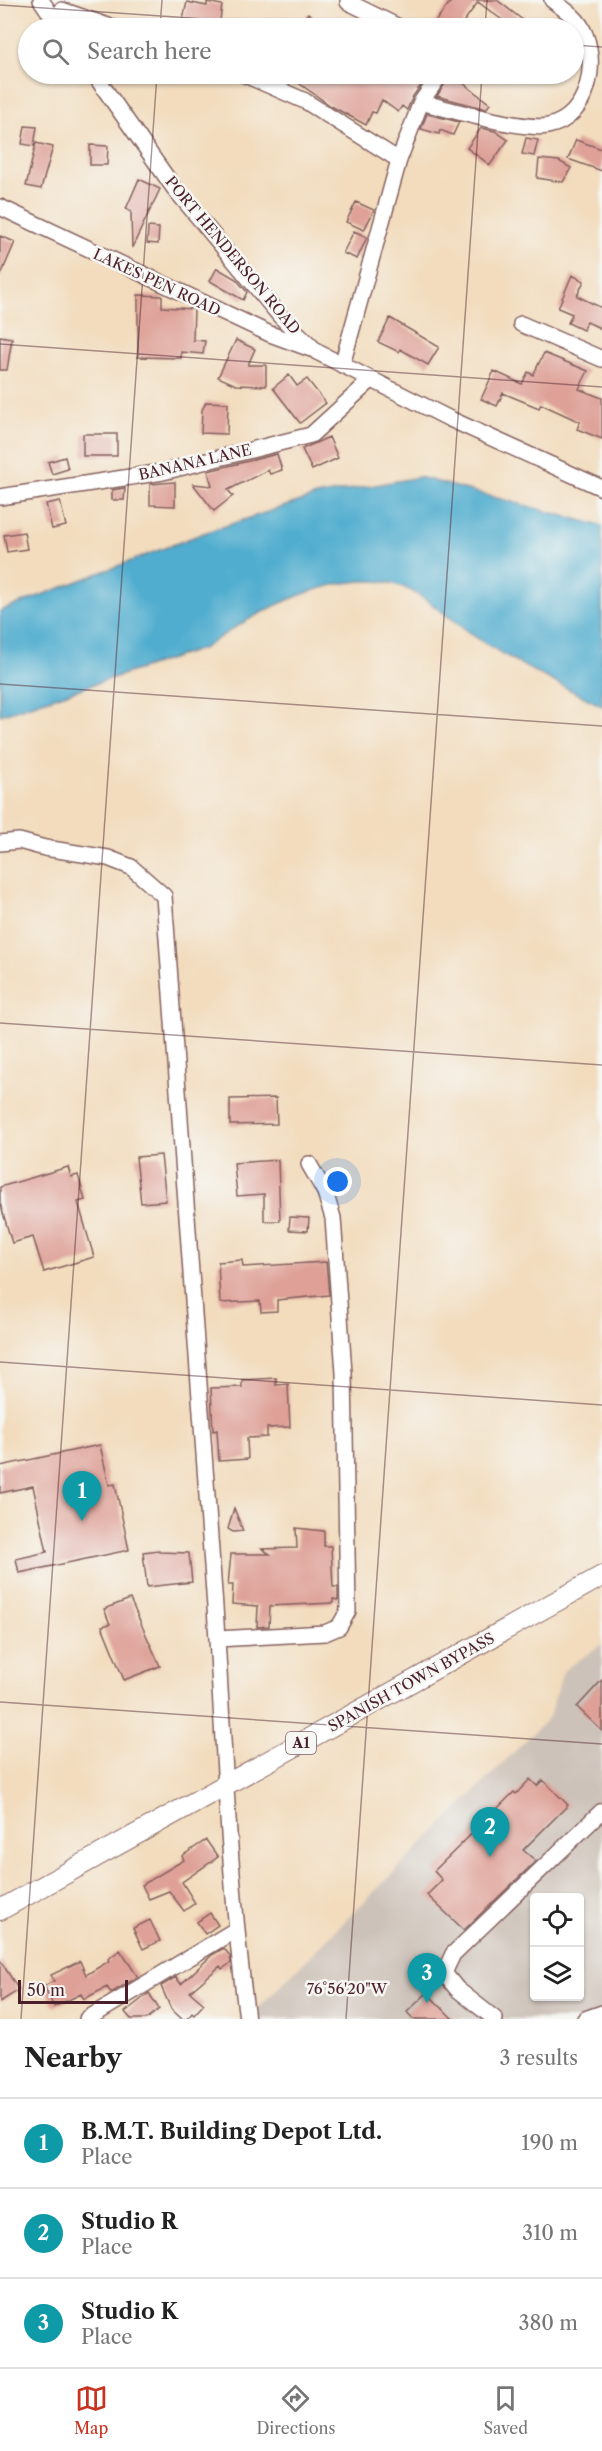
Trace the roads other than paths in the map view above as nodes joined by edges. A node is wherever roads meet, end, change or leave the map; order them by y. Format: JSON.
{"nodes":[{"id":1,"x":552,"y":0,"type":"edge"},
{"id":2,"x":43,"y":2,"type":"edge"},
{"id":3,"x":348,"y":2,"type":"edge"},
{"id":4,"x":62,"y":10,"type":"dead end"},
{"id":5,"x":53,"y":18,"type":"edge"},
{"id":6,"x":85,"y":18,"type":"edge"},
{"id":7,"x":381,"y":18,"type":"edge"},
{"id":8,"x":573,"y":18,"type":"edge"},
{"id":9,"x":584,"y":32,"type":"edge"},
{"id":10,"x":101,"y":84,"type":"edge"},
{"id":11,"x":266,"y":84,"type":"edge"},
{"id":12,"x":434,"y":84,"type":"edge"},
{"id":13,"x":421,"y":102,"type":"junction"},
{"id":14,"x":399,"y":160,"type":"junction"},
{"id":15,"x":0,"y":207,"type":"edge"},
{"id":16,"x":521,"y":324,"type":"dead end"},
{"id":17,"x":317,"y":352,"type":"junction"},
{"id":18,"x":602,"y":359,"type":"edge"},
{"id":19,"x":342,"y":365,"type":"junction"},
{"id":20,"x":370,"y":381,"type":"junction"},
{"id":21,"x":602,"y":488,"type":"edge"},
{"id":22,"x":0,"y":497,"type":"edge"},
{"id":23,"x":0,"y":843,"type":"edge"},
{"id":24,"x":309,"y":1164,"type":"dead end"},
{"id":25,"x":602,"y":1576,"type":"edge"},
{"id":26,"x":217,"y":1639,"type":"junction"},
{"id":27,"x":224,"y":1786,"type":"junction"},
{"id":28,"x":602,"y":1811,"type":"edge"},
{"id":29,"x":0,"y":1910,"type":"edge"},
{"id":30,"x":237,"y":1929,"type":"junction"},
{"id":31,"x":602,"y":2013,"type":"edge"},
{"id":32,"x":87,"y":2019,"type":"edge"},
{"id":33,"x":248,"y":2019,"type":"edge"},
{"id":34,"x":495,"y":2019,"type":"edge"},
{"id":35,"x":585,"y":2019,"type":"edge"}],
"edges":[{"from":1,"to":8,"type":"street"},
{"from":2,"to":5,"type":"street"},
{"from":3,"to":7,"type":"street"},
{"from":4,"to":6,"type":"street"},
{"from":9,"to":13,"type":"street"},
{"from":10,"to":17,"type":"street","name":"PORT HENDERSON ROAD"},
{"from":11,"to":14,"type":"street"},
{"from":12,"to":13,"type":"street"},
{"from":13,"to":14,"type":"street"},
{"from":14,"to":19,"type":"street"},
{"from":15,"to":17,"type":"street","name":"LAKES PEN ROAD"},
{"from":16,"to":18,"type":"street"},
{"from":17,"to":19,"type":"street","name":"PORT HENDERSON ROAD"},
{"from":19,"to":20,"type":"street","name":"PORT HENDERSON ROAD"},
{"from":20,"to":21,"type":"street","name":"PORT HENDERSON ROAD"},
{"from":20,"to":22,"type":"street","name":"BANANA LANE"},
{"from":23,"to":26,"type":"street"},
{"from":24,"to":26,"type":"street"},
{"from":25,"to":27,"type":"main road","name":"SPANISH TOWN BYPASS","number":"A1"},
{"from":26,"to":27,"type":"street"},
{"from":27,"to":29,"type":"main road","name":"SPANISH TOWN BYPASS","number":"A1"},
{"from":27,"to":30,"type":"street"},
{"from":28,"to":34,"type":"street"},
{"from":30,"to":32,"type":"street"},
{"from":30,"to":33,"type":"street"},
{"from":31,"to":35,"type":"street"}]}
